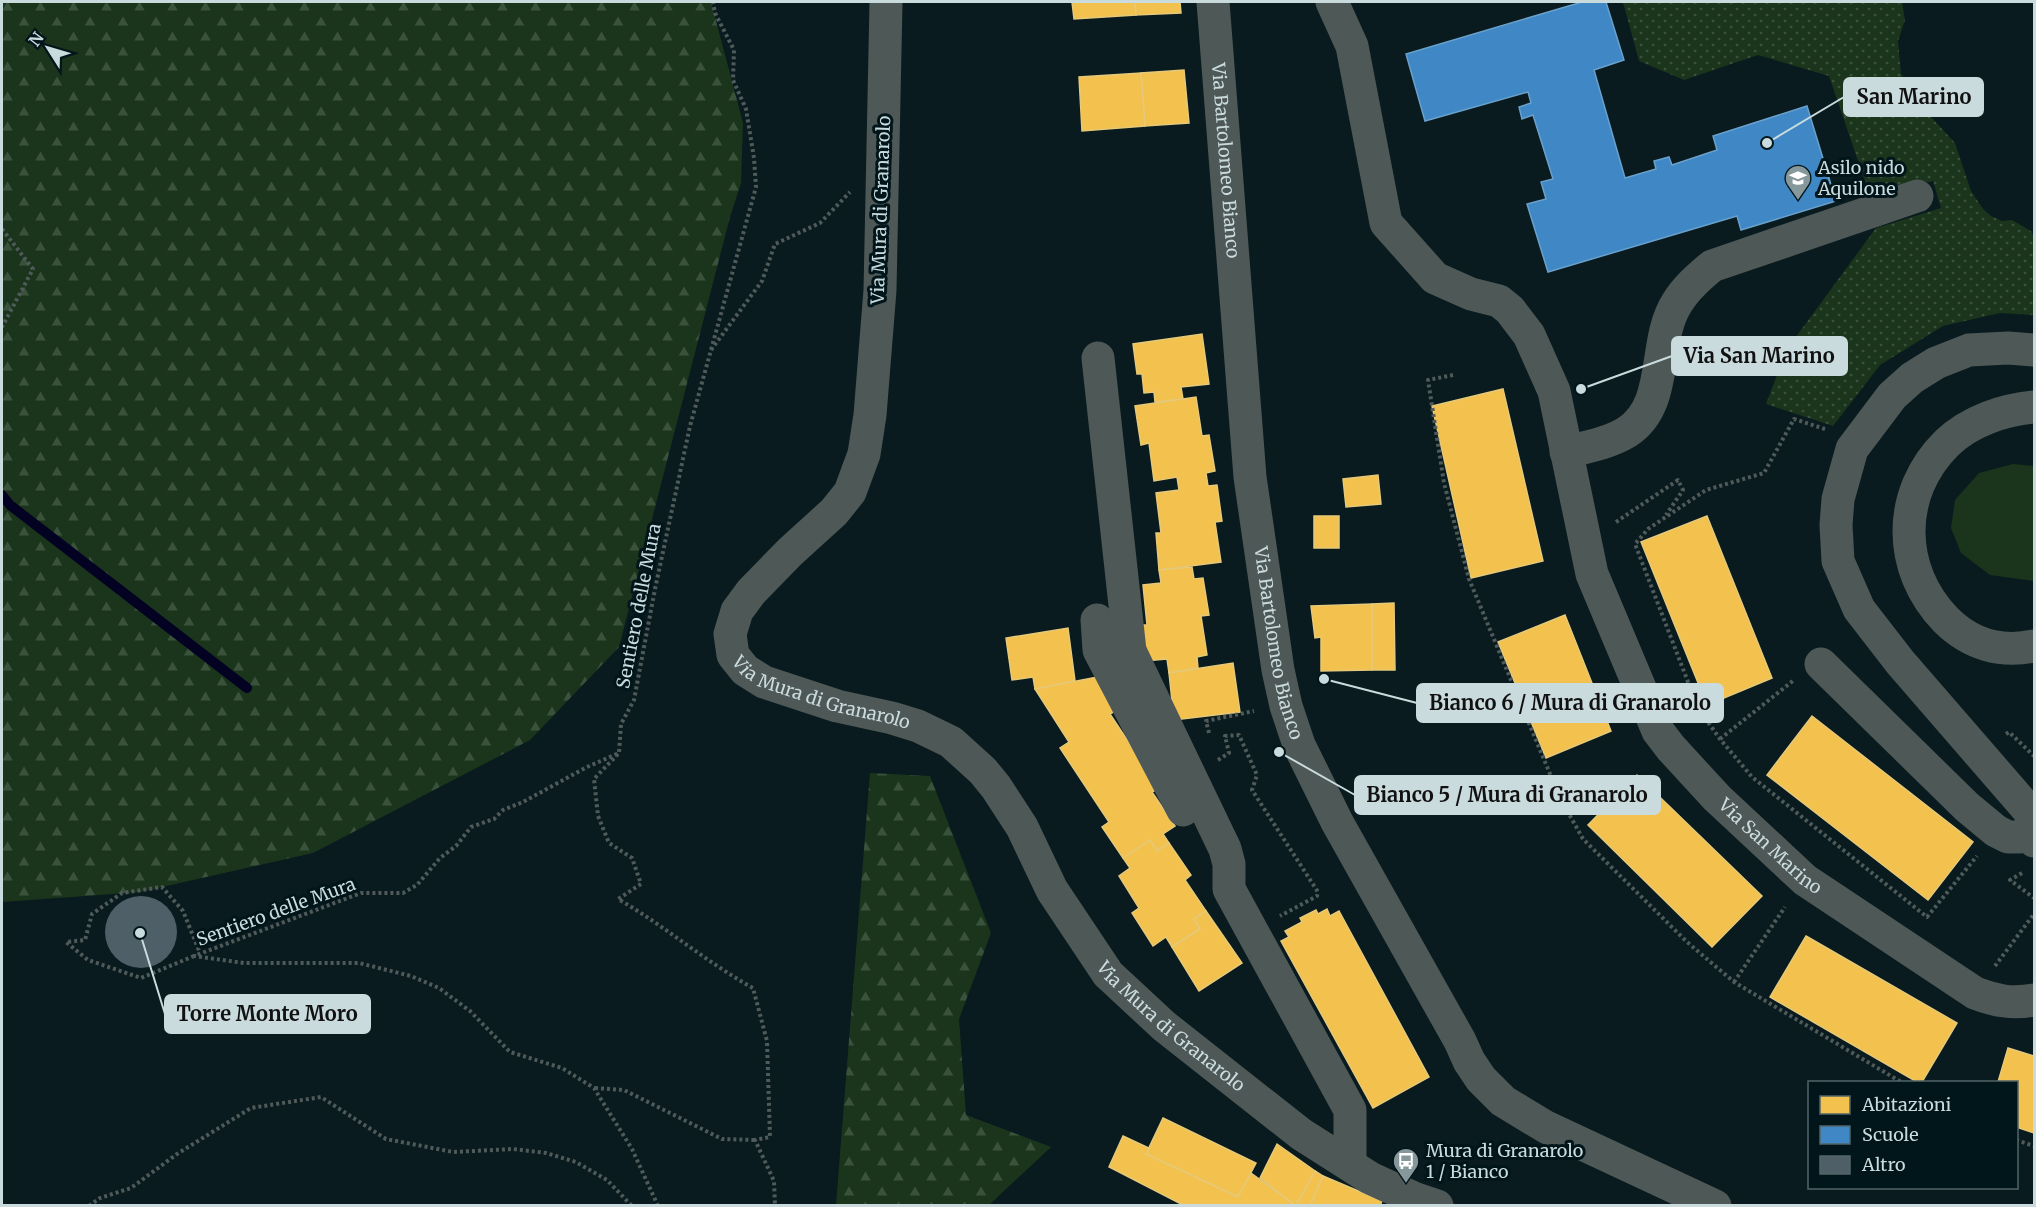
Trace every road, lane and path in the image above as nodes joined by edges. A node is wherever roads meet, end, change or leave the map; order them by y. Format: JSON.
{"nodes":[{"id":1,"x":713,"y":2,"type":"edge"},
{"id":2,"x":886,"y":2,"type":"edge"},
{"id":3,"x":1213,"y":2,"type":"edge"},
{"id":4,"x":1332,"y":2,"type":"edge"},
{"id":5,"x":1917,"y":196,"type":"dead end"},
{"id":6,"x":842,"y":198,"type":"dead end"},
{"id":7,"x":2,"y":229,"type":"edge"},
{"id":8,"x":2,"y":327,"type":"edge"},
{"id":9,"x":2034,"y":350,"type":"edge"},
{"id":10,"x":709,"y":353,"type":"junction"},
{"id":11,"x":1098,"y":358,"type":"dead end"},
{"id":12,"x":1453,"y":375,"type":"dead end"},
{"id":13,"x":2034,"y":407,"type":"edge"},
{"id":14,"x":1835,"y":432,"type":"dead end"},
{"id":15,"x":1566,"y":452,"type":"junction"},
{"id":16,"x":1663,"y":519,"type":"junction"},
{"id":17,"x":1583,"y":537,"type":"junction"},
{"id":18,"x":1097,"y":620,"type":"dead end"},
{"id":19,"x":2034,"y":646,"type":"edge"},
{"id":20,"x":1808,"y":671,"type":"joint"},
{"id":21,"x":1258,"y":722,"type":"dead end"},
{"id":22,"x":1720,"y":739,"type":"junction"},
{"id":23,"x":620,"y":753,"type":"junction"},
{"id":24,"x":1198,"y":764,"type":"junction"},
{"id":25,"x":1996,"y":831,"type":"junction"},
{"id":26,"x":2031,"y":844,"type":"edge"},
{"id":27,"x":1229,"y":889,"type":"junction"},
{"id":28,"x":2034,"y":898,"type":"edge"},
{"id":29,"x":2034,"y":914,"type":"edge"},
{"id":30,"x":1779,"y":915,"type":"dead end"},
{"id":31,"x":1272,"y":920,"type":"dead end"},
{"id":32,"x":200,"y":953,"type":"junction"},
{"id":33,"x":194,"y":956,"type":"junction"},
{"id":34,"x":1734,"y":982,"type":"junction"},
{"id":35,"x":1975,"y":993,"type":"junction"},
{"id":36,"x":2034,"y":1000,"type":"edge"},
{"id":37,"x":1898,"y":1081,"type":"edge"},
{"id":38,"x":594,"y":1088,"type":"junction"},
{"id":39,"x":754,"y":1140,"type":"junction"},
{"id":40,"x":2018,"y":1141,"type":"edge"},
{"id":41,"x":2034,"y":1146,"type":"edge"},
{"id":42,"x":1350,"y":1164,"type":"junction"},
{"id":43,"x":89,"y":1206,"type":"edge"},
{"id":44,"x":632,"y":1206,"type":"edge"},
{"id":45,"x":658,"y":1206,"type":"edge"},
{"id":46,"x":775,"y":1206,"type":"edge"},
{"id":47,"x":1437,"y":1206,"type":"edge"},
{"id":48,"x":1715,"y":1206,"type":"edge"}],
"edges":[{"from":1,"to":10,"type":"path","name":"Sentiero delle Mura"},
{"from":2,"to":42,"type":"street","name":"Via Mura di Granarolo"},
{"from":3,"to":48,"type":"street","name":"Via Bartolomeo Bianco"},
{"from":4,"to":15,"type":"street","name":"Via San Marino"},
{"from":5,"to":15,"type":"street"},
{"from":6,"to":10,"type":"path"},
{"from":7,"to":8,"type":"path"},
{"from":9,"to":26,"type":"street"},
{"from":10,"to":23,"type":"path","name":"Sentiero delle Mura"},
{"from":11,"to":24,"type":"street"},
{"from":12,"to":34,"type":"path"},
{"from":13,"to":19,"type":"street"},
{"from":14,"to":16,"type":"path"},
{"from":15,"to":17,"type":"street","name":"Via San Marino"},
{"from":16,"to":17,"type":"path"},
{"from":16,"to":22,"type":"path"},
{"from":17,"to":35,"type":"street","name":"Via San Marino"},
{"from":18,"to":27,"type":"street"},
{"from":20,"to":22,"type":"path"},
{"from":20,"to":25,"type":"street"},
{"from":21,"to":24,"type":"path"},
{"from":22,"to":25,"type":"path"},
{"from":23,"to":32,"type":"path","name":"Sentiero delle Mura"},
{"from":23,"to":39,"type":"path"},
{"from":24,"to":27,"type":"street"},
{"from":24,"to":31,"type":"path"},
{"from":25,"to":26,"type":"street"},
{"from":26,"to":28,"type":"path"},
{"from":27,"to":42,"type":"street"},
{"from":29,"to":35,"type":"path"},
{"from":30,"to":34,"type":"path"},
{"from":32,"to":33,"type":"path","name":"Sentiero delle Mura"},
{"from":32,"to":33,"type":"path"},
{"from":33,"to":38,"type":"path","name":"Sentiero delle Mura"},
{"from":34,"to":37,"type":"path"},
{"from":35,"to":36,"type":"street","name":"Via San Marino"},
{"from":38,"to":39,"type":"path"},
{"from":38,"to":45,"type":"path","name":"Sentiero delle Mura"},
{"from":39,"to":46,"type":"path"},
{"from":40,"to":41,"type":"path"},
{"from":42,"to":47,"type":"street","name":"Via Mura di Granarolo"},
{"from":43,"to":44,"type":"path"}]}
